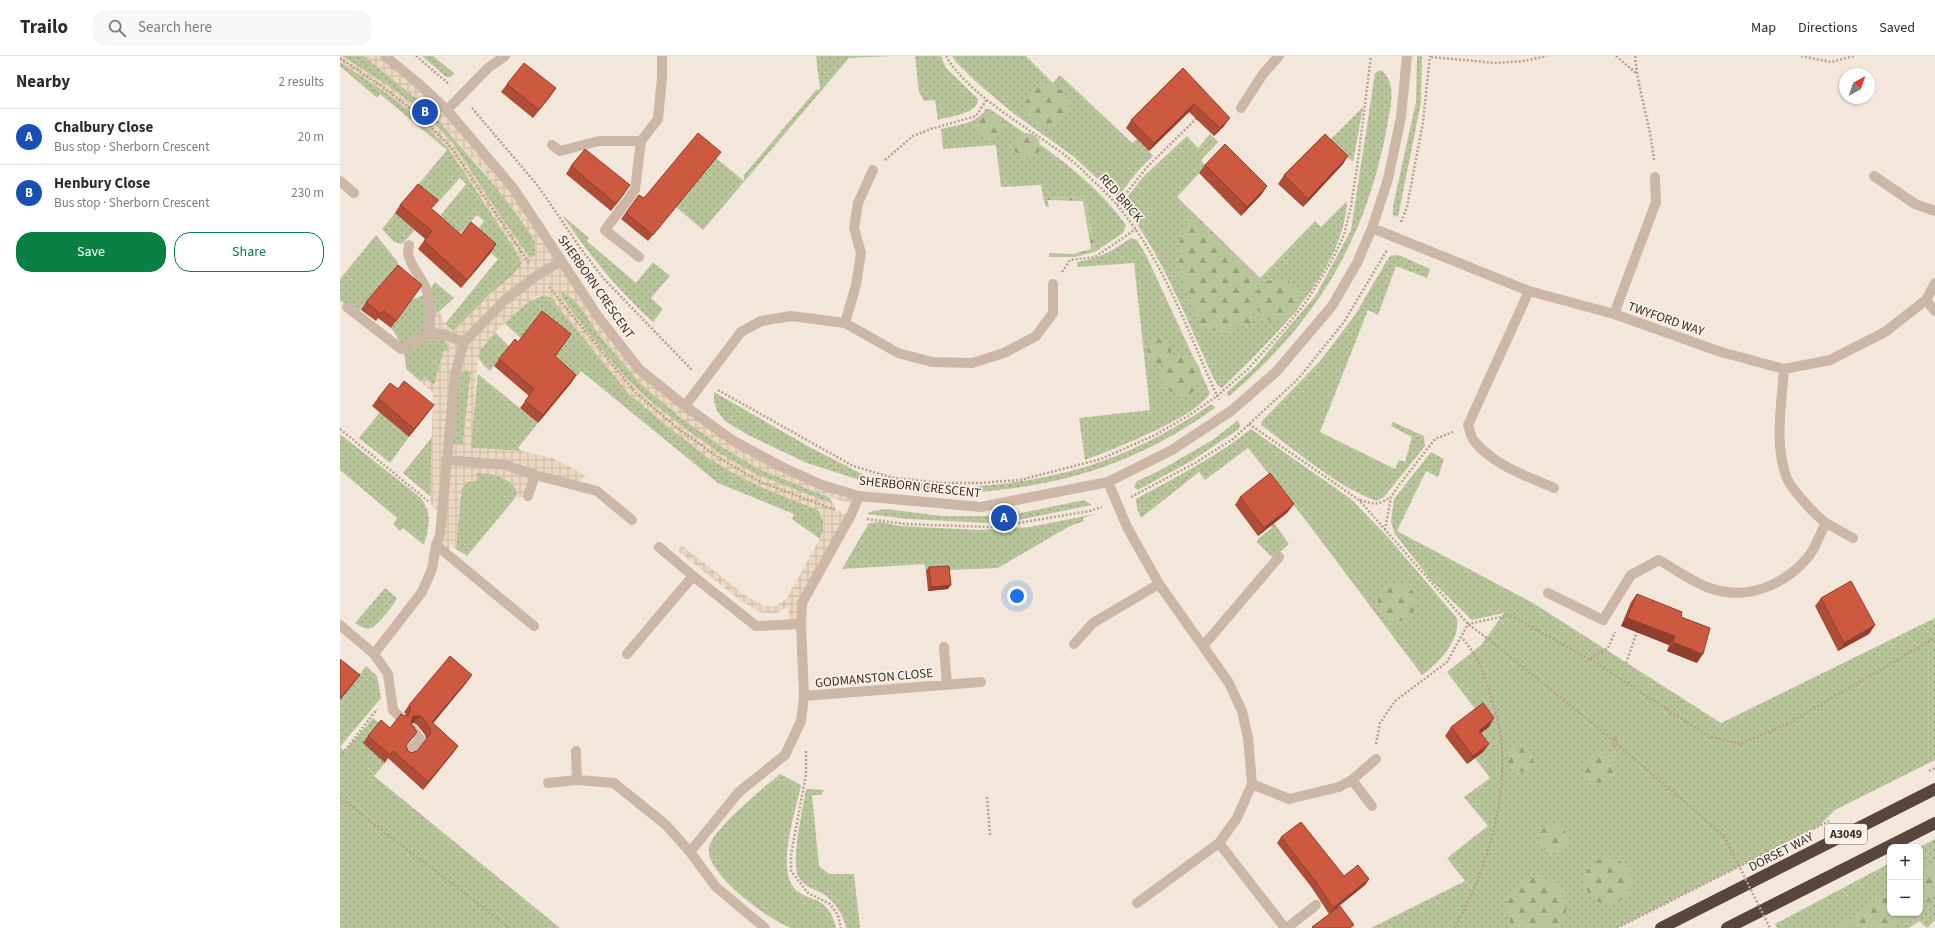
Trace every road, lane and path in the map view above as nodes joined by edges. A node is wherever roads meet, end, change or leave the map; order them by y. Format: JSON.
{"nodes":[{"id":1,"x":385,"y":56,"type":"edge"},
{"id":2,"x":416,"y":56,"type":"edge"},
{"id":3,"x":505,"y":56,"type":"edge"},
{"id":4,"x":662,"y":56,"type":"edge"},
{"id":5,"x":946,"y":56,"type":"edge"},
{"id":6,"x":1279,"y":56,"type":"edge"},
{"id":7,"x":1371,"y":56,"type":"edge"},
{"id":8,"x":1407,"y":56,"type":"edge"},
{"id":9,"x":1525,"y":56,"type":"edge"},
{"id":10,"x":1547,"y":56,"type":"edge"},
{"id":11,"x":1616,"y":56,"type":"edge"},
{"id":12,"x":1635,"y":56,"type":"edge"},
{"id":13,"x":1801,"y":56,"type":"edge"},
{"id":14,"x":1854,"y":56,"type":"edge"},
{"id":15,"x":1430,"y":57,"type":"edge"},
{"id":16,"x":1524,"y":61,"type":"junction"},
{"id":17,"x":1637,"y":74,"type":"junction"},
{"id":18,"x":460,"y":96,"type":"junction"},
{"id":19,"x":987,"y":99,"type":"junction"},
{"id":20,"x":1241,"y":108,"type":"dead end"},
{"id":21,"x":447,"y":110,"type":"junction"},
{"id":22,"x":1200,"y":116,"type":"edge"},
{"id":23,"x":641,"y":141,"type":"junction"},
{"id":24,"x":552,"y":145,"type":"dead end"},
{"id":25,"x":873,"y":170,"type":"joint"},
{"id":26,"x":1874,"y":176,"type":"dead end"},
{"id":27,"x":1655,"y":177,"type":"joint"},
{"id":28,"x":340,"y":181,"type":"edge"},
{"id":29,"x":354,"y":193,"type":"dead end"},
{"id":30,"x":1117,"y":205,"type":"junction"},
{"id":31,"x":1935,"y":211,"type":"edge"},
{"id":32,"x":1372,"y":228,"type":"junction"},
{"id":33,"x":1136,"y":229,"type":"junction"},
{"id":34,"x":409,"y":245,"type":"dead end"},
{"id":35,"x":639,"y":257,"type":"dead end"},
{"id":36,"x":562,"y":261,"type":"junction"},
{"id":37,"x":1935,"y":283,"type":"edge"},
{"id":38,"x":1053,"y":284,"type":"joint"},
{"id":39,"x":1529,"y":291,"type":"junction"},
{"id":40,"x":1926,"y":300,"type":"junction"},
{"id":41,"x":347,"y":307,"type":"dead end"},
{"id":42,"x":1935,"y":311,"type":"edge"},
{"id":43,"x":1614,"y":314,"type":"junction"},
{"id":44,"x":845,"y":323,"type":"junction"},
{"id":45,"x":430,"y":333,"type":"junction"},
{"id":46,"x":464,"y":342,"type":"junction"},
{"id":47,"x":1784,"y":369,"type":"junction"},
{"id":48,"x":705,"y":380,"type":"junction"},
{"id":49,"x":1217,"y":396,"type":"junction"},
{"id":50,"x":1220,"y":402,"type":"dead end"},
{"id":51,"x":685,"y":406,"type":"junction"},
{"id":52,"x":1249,"y":424,"type":"dead end"},
{"id":53,"x":1468,"y":425,"type":"junction"},
{"id":54,"x":340,"y":429,"type":"edge"},
{"id":55,"x":446,"y":460,"type":"junction"},
{"id":56,"x":535,"y":475,"type":"junction"},
{"id":57,"x":1108,"y":482,"type":"junction"},
{"id":58,"x":1554,"y":488,"type":"dead end"},
{"id":59,"x":528,"y":496,"type":"dead end"},
{"id":60,"x":859,"y":496,"type":"junction"},
{"id":61,"x":1390,"y":497,"type":"junction"},
{"id":62,"x":1359,"y":500,"type":"junction"},
{"id":63,"x":443,"y":515,"type":"junction"},
{"id":64,"x":632,"y":520,"type":"dead end"},
{"id":65,"x":1826,"y":523,"type":"junction"},
{"id":66,"x":1385,"y":530,"type":"junction"},
{"id":67,"x":1853,"y":538,"type":"dead end"},
{"id":68,"x":436,"y":545,"type":"junction"},
{"id":69,"x":659,"y":547,"type":"dead end"},
{"id":70,"x":1279,"y":557,"type":"dead end"},
{"id":71,"x":693,"y":576,"type":"junction"},
{"id":72,"x":1159,"y":584,"type":"junction"},
{"id":73,"x":1548,"y":593,"type":"dead end"},
{"id":74,"x":801,"y":624,"type":"junction"},
{"id":75,"x":1468,"y":624,"type":"junction"},
{"id":76,"x":340,"y":625,"type":"edge"},
{"id":77,"x":534,"y":626,"type":"dead end"},
{"id":78,"x":1637,"y":632,"type":"edge"},
{"id":79,"x":1462,"y":638,"type":"junction"},
{"id":80,"x":1935,"y":638,"type":"edge"},
{"id":81,"x":1074,"y":644,"type":"dead end"},
{"id":82,"x":1203,"y":646,"type":"junction"},
{"id":83,"x":944,"y":648,"type":"dead end"},
{"id":84,"x":1608,"y":648,"type":"dead end"},
{"id":85,"x":374,"y":654,"type":"junction"},
{"id":86,"x":627,"y":654,"type":"dead end"},
{"id":87,"x":1590,"y":658,"type":"junction"},
{"id":88,"x":1626,"y":663,"type":"dead end"},
{"id":89,"x":981,"y":682,"type":"dead end"},
{"id":90,"x":947,"y":685,"type":"junction"},
{"id":91,"x":390,"y":692,"type":"junction"},
{"id":92,"x":804,"y":696,"type":"junction"},
{"id":93,"x":400,"y":717,"type":"edge"},
{"id":94,"x":412,"y":729,"type":"edge"},
{"id":95,"x":806,"y":746,"type":"dead end"},
{"id":96,"x":576,"y":751,"type":"dead end"},
{"id":97,"x":407,"y":754,"type":"edge"},
{"id":98,"x":340,"y":757,"type":"edge"},
{"id":99,"x":1376,"y":759,"type":"joint"},
{"id":100,"x":1935,"y":768,"type":"edge"},
{"id":101,"x":1928,"y":772,"type":"dead end"},
{"id":102,"x":577,"y":780,"type":"junction"},
{"id":103,"x":1352,"y":780,"type":"junction"},
{"id":104,"x":548,"y":783,"type":"dead end"},
{"id":105,"x":1252,"y":784,"type":"junction"},
{"id":106,"x":1935,"y":789,"type":"edge"},
{"id":107,"x":340,"y":797,"type":"edge"},
{"id":108,"x":987,"y":798,"type":"dead end"},
{"id":109,"x":1372,"y":806,"type":"dead end"},
{"id":110,"x":1832,"y":820,"type":"dead end"},
{"id":111,"x":1935,"y":823,"type":"edge"},
{"id":112,"x":990,"y":835,"type":"dead end"},
{"id":113,"x":1219,"y":843,"type":"junction"},
{"id":114,"x":690,"y":852,"type":"junction"},
{"id":115,"x":1137,"y":902,"type":"dead end"},
{"id":116,"x":1316,"y":905,"type":"dead end"},
{"id":117,"x":508,"y":928,"type":"edge"},
{"id":118,"x":765,"y":928,"type":"edge"},
{"id":119,"x":841,"y":928,"type":"edge"},
{"id":120,"x":1286,"y":928,"type":"edge"},
{"id":121,"x":1454,"y":928,"type":"edge"},
{"id":122,"x":1617,"y":928,"type":"edge"},
{"id":123,"x":1661,"y":928,"type":"edge"},
{"id":124,"x":1727,"y":928,"type":"edge"},
{"id":125,"x":1770,"y":928,"type":"edge"}],
"edges":[{"from":1,"to":21,"type":"street","name":"SHERBORN CRESCENT"},
{"from":2,"to":18,"type":"path"},
{"from":3,"to":18,"type":"street"},
{"from":4,"to":23,"type":"street"},
{"from":5,"to":19,"type":"path","name":"RED BRICK"},
{"from":6,"to":20,"type":"street"},
{"from":7,"to":49,"type":"path"},
{"from":8,"to":32,"type":"street","name":"SHERBORN CRESCENT"},
{"from":9,"to":16,"type":"path"},
{"from":10,"to":16,"type":"path"},
{"from":11,"to":17,"type":"path"},
{"from":12,"to":17,"type":"path"},
{"from":13,"to":14,"type":"path"},
{"from":15,"to":16,"type":"path"},
{"from":17,"to":27,"type":"path"},
{"from":18,"to":21,"type":"street"},
{"from":18,"to":48,"type":"path"},
{"from":19,"to":25,"type":"path"},
{"from":19,"to":30,"type":"path","name":"RED BRICK"},
{"from":21,"to":36,"type":"street","name":"SHERBORN CRESCENT"},
{"from":22,"to":30,"type":"path"},
{"from":23,"to":24,"type":"street"},
{"from":23,"to":35,"type":"street"},
{"from":25,"to":44,"type":"street"},
{"from":26,"to":31,"type":"street"},
{"from":27,"to":43,"type":"street"},
{"from":28,"to":29,"type":"street"},
{"from":30,"to":33,"type":"path","name":"RED BRICK"},
{"from":32,"to":39,"type":"street","name":"TWYFORD WAY"},
{"from":32,"to":57,"type":"street","name":"SHERBORN CRESCENT"},
{"from":33,"to":38,"type":"path"},
{"from":33,"to":49,"type":"path","name":"RED BRICK"},
{"from":34,"to":45,"type":"street"},
{"from":36,"to":46,"type":"street"},
{"from":36,"to":51,"type":"street","name":"SHERBORN CRESCENT"},
{"from":37,"to":40,"type":"street","name":"TWYFORD WAY"},
{"from":38,"to":44,"type":"street"},
{"from":39,"to":43,"type":"street","name":"TWYFORD WAY"},
{"from":39,"to":53,"type":"street"},
{"from":40,"to":42,"type":"street"},
{"from":40,"to":47,"type":"street","name":"TWYFORD WAY"},
{"from":41,"to":45,"type":"street"},
{"from":43,"to":47,"type":"street","name":"TWYFORD WAY"},
{"from":44,"to":48,"type":"street"},
{"from":45,"to":46,"type":"street"},
{"from":46,"to":55,"type":"street"},
{"from":47,"to":65,"type":"street"},
{"from":48,"to":49,"type":"path"},
{"from":48,"to":51,"type":"street"},
{"from":49,"to":50,"type":"path","name":"RED BRICK"},
{"from":51,"to":60,"type":"street","name":"SHERBORN CRESCENT"},
{"from":52,"to":62,"type":"path"},
{"from":53,"to":58,"type":"street"},
{"from":53,"to":61,"type":"path"},
{"from":54,"to":63,"type":"path"},
{"from":55,"to":56,"type":"street"},
{"from":55,"to":63,"type":"street"},
{"from":56,"to":59,"type":"street"},
{"from":56,"to":64,"type":"street"},
{"from":57,"to":60,"type":"street","name":"SHERBORN CRESCENT"},
{"from":57,"to":72,"type":"street"},
{"from":60,"to":74,"type":"street","name":"GODMANSTON CLOSE"},
{"from":61,"to":62,"type":"path"},
{"from":61,"to":66,"type":"path"},
{"from":62,"to":66,"type":"path"},
{"from":63,"to":68,"type":"street"},
{"from":65,"to":67,"type":"street"},
{"from":65,"to":73,"type":"street"},
{"from":66,"to":75,"type":"path"},
{"from":68,"to":77,"type":"street"},
{"from":68,"to":85,"type":"street"},
{"from":69,"to":71,"type":"street"},
{"from":70,"to":82,"type":"street"},
{"from":71,"to":74,"type":"street"},
{"from":71,"to":86,"type":"street"},
{"from":72,"to":81,"type":"street"},
{"from":72,"to":82,"type":"street"},
{"from":74,"to":92,"type":"street","name":"GODMANSTON CLOSE"},
{"from":75,"to":79,"type":"path"},
{"from":75,"to":87,"type":"path"},
{"from":75,"to":125,"type":"path","bridge":true},
{"from":76,"to":85,"type":"street"},
{"from":78,"to":88,"type":"path"},
{"from":79,"to":99,"type":"path"},
{"from":79,"to":121,"type":"path"},
{"from":80,"to":87,"type":"path"},
{"from":82,"to":105,"type":"street"},
{"from":83,"to":90,"type":"street","name":"GODMANSTON CLOSE"},
{"from":84,"to":87,"type":"path"},
{"from":85,"to":91,"type":"street"},
{"from":89,"to":90,"type":"street","name":"GODMANSTON CLOSE"},
{"from":90,"to":92,"type":"street","name":"GODMANSTON CLOSE"},
{"from":91,"to":93,"type":"street"},
{"from":91,"to":98,"type":"path"},
{"from":92,"to":114,"type":"street","name":"GODMANSTON CLOSE"},
{"from":94,"to":97,"type":"street"},
{"from":95,"to":119,"type":"path"},
{"from":96,"to":102,"type":"street"},
{"from":99,"to":103,"type":"street"},
{"from":100,"to":101,"type":"path"},
{"from":102,"to":104,"type":"street"},
{"from":102,"to":114,"type":"street"},
{"from":103,"to":105,"type":"street"},
{"from":103,"to":109,"type":"street"},
{"from":105,"to":113,"type":"street"},
{"from":106,"to":123,"type":"highway","name":"DORSET WAY","number":"A3049"},
{"from":107,"to":117,"type":"path"},
{"from":108,"to":112,"type":"path"},
{"from":110,"to":122,"type":"path"},
{"from":111,"to":124,"type":"highway","number":"A3049"},
{"from":113,"to":115,"type":"street"},
{"from":113,"to":120,"type":"street"},
{"from":114,"to":118,"type":"street"},
{"from":116,"to":120,"type":"street"}]}
